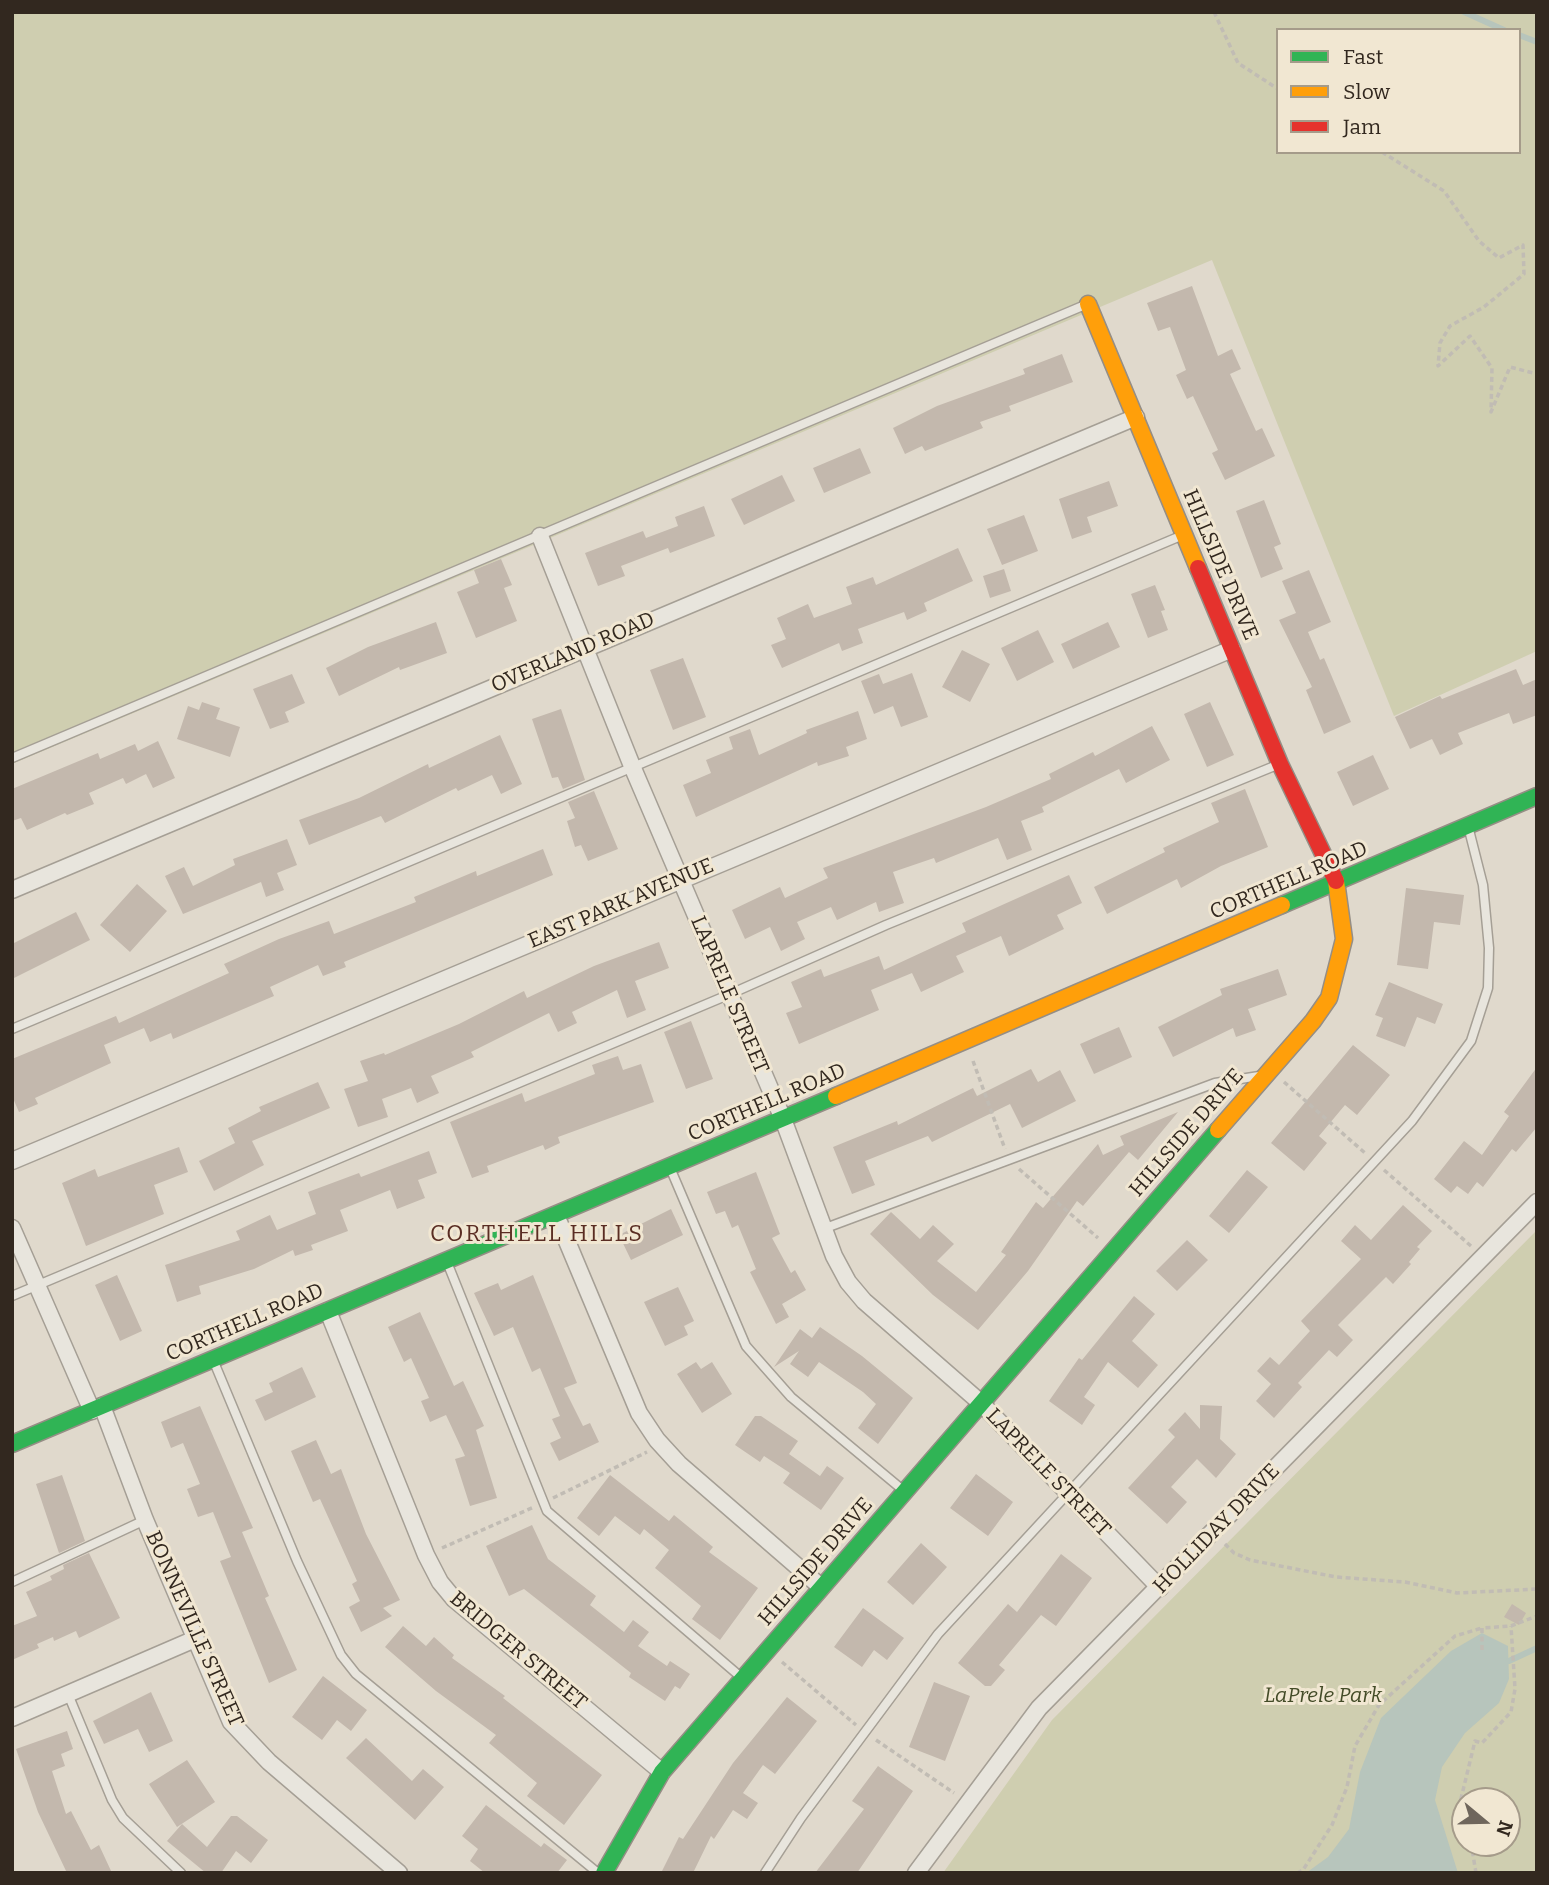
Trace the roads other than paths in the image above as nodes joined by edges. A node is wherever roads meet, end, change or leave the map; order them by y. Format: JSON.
{"nodes":[{"id":1,"x":1088,"y":304,"type":"joint"},
{"id":2,"x":1136,"y":417,"type":"junction"},
{"id":3,"x":1184,"y":534,"type":"junction"},
{"id":4,"x":540,"y":536,"type":"junction"},
{"id":5,"x":583,"y":648,"type":"junction"},
{"id":6,"x":1232,"y":649,"type":"junction"},
{"id":7,"x":12,"y":758,"type":"edge"},
{"id":8,"x":1280,"y":764,"type":"junction"},
{"id":9,"x":632,"y":766,"type":"junction"},
{"id":10,"x":1537,"y":796,"type":"edge"},
{"id":11,"x":1468,"y":826,"type":"junction"},
{"id":12,"x":680,"y":879,"type":"junction"},
{"id":13,"x":1337,"y":884,"type":"junction"},
{"id":14,"x":12,"y":890,"type":"edge"},
{"id":15,"x":728,"y":995,"type":"junction"},
{"id":16,"x":12,"y":1029,"type":"edge"},
{"id":17,"x":1264,"y":1076,"type":"junction"},
{"id":18,"x":783,"y":1119,"type":"junction"},
{"id":19,"x":12,"y":1161,"type":"edge"},
{"id":20,"x":670,"y":1167,"type":"junction"},
{"id":21,"x":1537,"y":1202,"type":"edge"},
{"id":22,"x":556,"y":1215,"type":"junction"},
{"id":23,"x":12,"y":1228,"type":"edge"},
{"id":24,"x":823,"y":1229,"type":"junction"},
{"id":25,"x":446,"y":1261,"type":"junction"},
{"id":26,"x":35,"y":1286,"type":"junction"},
{"id":27,"x":12,"y":1296,"type":"edge"},
{"id":28,"x":328,"y":1311,"type":"junction"},
{"id":29,"x":213,"y":1359,"type":"junction"},
{"id":30,"x":981,"y":1403,"type":"junction"},
{"id":31,"x":97,"y":1408,"type":"junction"},
{"id":32,"x":12,"y":1444,"type":"edge"},
{"id":33,"x":904,"y":1492,"type":"junction"},
{"id":34,"x":1069,"y":1494,"type":"junction"},
{"id":35,"x":145,"y":1520,"type":"junction"},
{"id":36,"x":12,"y":1582,"type":"edge"},
{"id":37,"x":821,"y":1587,"type":"junction"},
{"id":38,"x":1160,"y":1588,"type":"junction"},
{"id":39,"x":195,"y":1639,"type":"junction"},
{"id":40,"x":742,"y":1678,"type":"junction"},
{"id":41,"x":68,"y":1694,"type":"junction"},
{"id":42,"x":12,"y":1718,"type":"edge"},
{"id":43,"x":662,"y":1772,"type":"junction"},
{"id":44,"x":181,"y":1873,"type":"edge"},
{"id":45,"x":400,"y":1873,"type":"edge"},
{"id":46,"x":598,"y":1873,"type":"edge"},
{"id":47,"x":604,"y":1873,"type":"edge"},
{"id":48,"x":765,"y":1873,"type":"edge"},
{"id":49,"x":916,"y":1873,"type":"edge"}],
"edges":[{"from":1,"to":2,"type":"street","name":"HILLSIDE DRIVE"},
{"from":1,"to":4,"type":"lane"},
{"from":2,"to":3,"type":"street","name":"HILLSIDE DRIVE"},
{"from":2,"to":5,"type":"street","name":"OVERLAND ROAD"},
{"from":3,"to":6,"type":"street","name":"HILLSIDE DRIVE"},
{"from":3,"to":9,"type":"lane"},
{"from":4,"to":5,"type":"street","name":"LAPRELE STREET"},
{"from":4,"to":7,"type":"lane"},
{"from":5,"to":9,"type":"street","name":"LAPRELE STREET"},
{"from":5,"to":14,"type":"street","name":"OVERLAND ROAD"},
{"from":6,"to":8,"type":"street","name":"HILLSIDE DRIVE"},
{"from":6,"to":12,"type":"street","name":"EAST PARK AVENUE"},
{"from":8,"to":13,"type":"street","name":"HILLSIDE DRIVE"},
{"from":8,"to":15,"type":"lane"},
{"from":9,"to":12,"type":"street","name":"LAPRELE STREET"},
{"from":9,"to":16,"type":"lane"},
{"from":10,"to":11,"type":"street","name":"CORTHELL ROAD"},
{"from":11,"to":13,"type":"street","name":"CORTHELL ROAD"},
{"from":11,"to":34,"type":"lane"},
{"from":12,"to":15,"type":"street","name":"LAPRELE STREET"},
{"from":12,"to":19,"type":"street","name":"EAST PARK AVENUE"},
{"from":13,"to":17,"type":"street","name":"HILLSIDE DRIVE"},
{"from":13,"to":18,"type":"street","name":"CORTHELL ROAD"},
{"from":15,"to":18,"type":"street","name":"LAPRELE STREET"},
{"from":15,"to":26,"type":"lane"},
{"from":17,"to":24,"type":"lane"},
{"from":17,"to":30,"type":"street","name":"HILLSIDE DRIVE"},
{"from":18,"to":20,"type":"street","name":"CORTHELL ROAD"},
{"from":18,"to":24,"type":"street","name":"LAPRELE STREET"},
{"from":20,"to":22,"type":"street","name":"CORTHELL ROAD"},
{"from":20,"to":33,"type":"lane"},
{"from":21,"to":38,"type":"street","name":"HOLLIDAY DRIVE"},
{"from":22,"to":25,"type":"street","name":"CORTHELL ROAD"},
{"from":22,"to":37,"type":"street"},
{"from":23,"to":26,"type":"street","name":"BONNEVILLE STREET"},
{"from":24,"to":30,"type":"street","name":"LAPRELE STREET"},
{"from":25,"to":28,"type":"street","name":"CORTHELL ROAD"},
{"from":25,"to":40,"type":"lane"},
{"from":26,"to":27,"type":"lane"},
{"from":26,"to":31,"type":"street","name":"BONNEVILLE STREET"},
{"from":28,"to":29,"type":"street","name":"CORTHELL ROAD"},
{"from":28,"to":43,"type":"street","name":"BRIDGER STREET"},
{"from":29,"to":31,"type":"street","name":"CORTHELL ROAD"},
{"from":29,"to":46,"type":"lane"},
{"from":30,"to":33,"type":"street","name":"HILLSIDE DRIVE"},
{"from":30,"to":34,"type":"street","name":"LAPRELE STREET"},
{"from":31,"to":32,"type":"street","name":"CORTHELL ROAD"},
{"from":31,"to":35,"type":"street","name":"BONNEVILLE STREET"},
{"from":33,"to":37,"type":"street","name":"HILLSIDE DRIVE"},
{"from":34,"to":38,"type":"street","name":"LAPRELE STREET"},
{"from":34,"to":48,"type":"lane"},
{"from":35,"to":36,"type":"lane"},
{"from":35,"to":39,"type":"street","name":"BONNEVILLE STREET"},
{"from":37,"to":40,"type":"street","name":"HILLSIDE DRIVE"},
{"from":38,"to":49,"type":"street","name":"HOLLIDAY DRIVE"},
{"from":39,"to":41,"type":"street"},
{"from":39,"to":45,"type":"street","name":"BONNEVILLE STREET"},
{"from":40,"to":43,"type":"street","name":"HILLSIDE DRIVE"},
{"from":41,"to":42,"type":"street"},
{"from":41,"to":44,"type":"lane"},
{"from":43,"to":47,"type":"street","name":"HILLSIDE DRIVE"}]}
